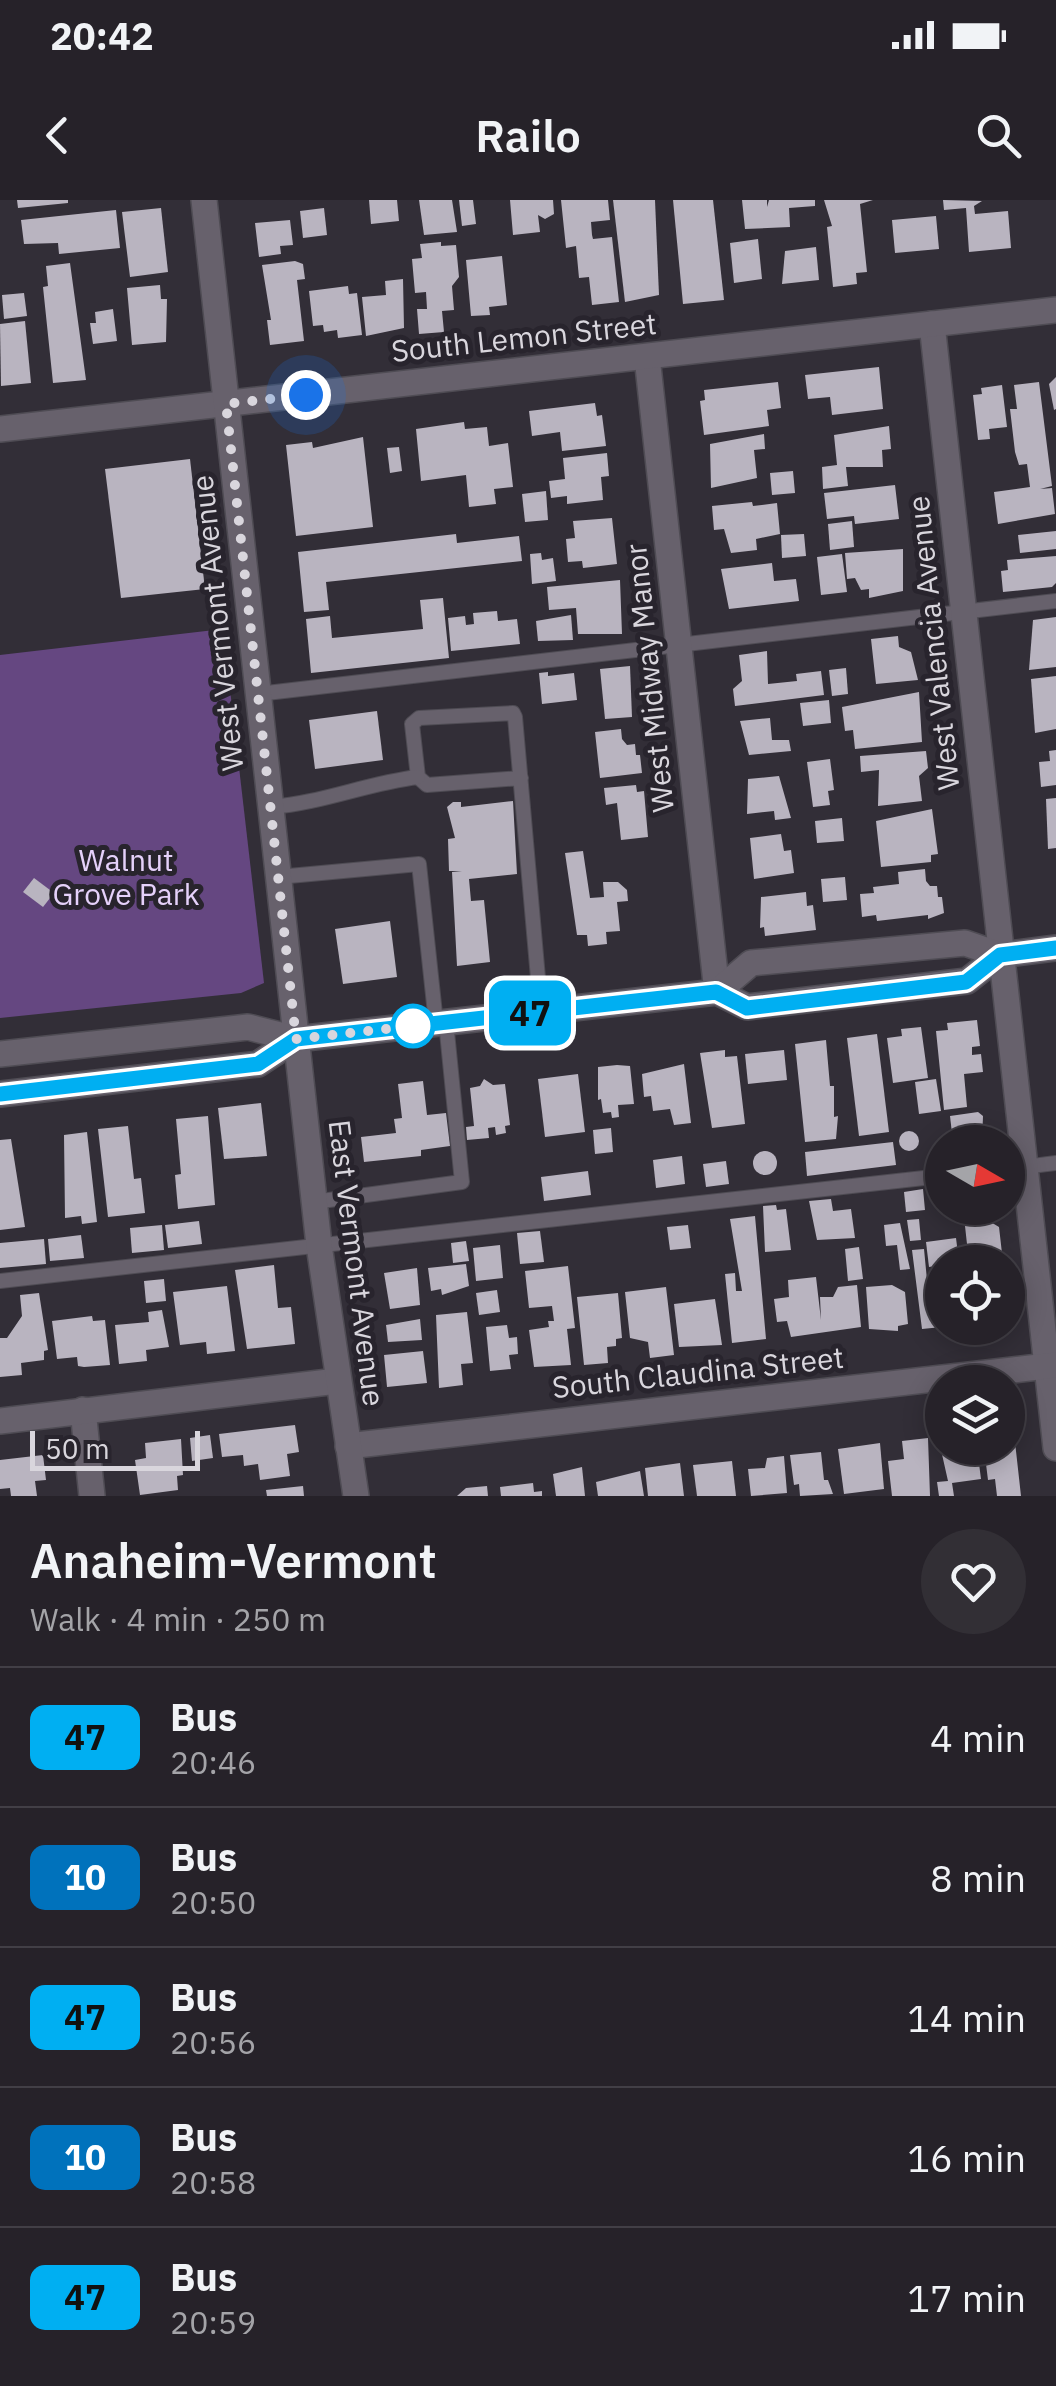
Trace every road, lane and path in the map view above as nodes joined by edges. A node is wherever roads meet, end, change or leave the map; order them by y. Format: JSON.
{"nodes":[{"id":1,"x":215,"y":200,"type":"edge"},
{"id":2,"x":204,"y":201,"type":"edge"},
{"id":3,"x":1056,"y":310,"type":"edge"},
{"id":4,"x":932,"y":324,"type":"junction"},
{"id":5,"x":647,"y":357,"type":"junction"},
{"id":6,"x":226,"y":404,"type":"junction"},
{"id":7,"x":0,"y":429,"type":"edge"},
{"id":8,"x":1056,"y":601,"type":"edge"},
{"id":9,"x":963,"y":613,"type":"junction"},
{"id":10,"x":678,"y":644,"type":"junction"},
{"id":11,"x":258,"y":694,"type":"junction"},
{"id":12,"x":418,"y":777,"type":"junction"},
{"id":13,"x":521,"y":778,"type":"junction"},
{"id":14,"x":271,"y":807,"type":"junction"},
{"id":15,"x":278,"y":877,"type":"junction"},
{"id":16,"x":1056,"y":948,"type":"edge"},
{"id":17,"x":1000,"y":955,"type":"junction"},
{"id":18,"x":716,"y":992,"type":"junction"},
{"id":19,"x":542,"y":1012,"type":"junction"},
{"id":20,"x":441,"y":1023,"type":"junction"},
{"id":21,"x":296,"y":1039,"type":"junction"},
{"id":22,"x":0,"y":1054,"type":"edge"},
{"id":23,"x":0,"y":1094,"type":"edge"},
{"id":24,"x":1013,"y":1125,"type":"edge"},
{"id":25,"x":1056,"y":1163,"type":"edge"},
{"id":26,"x":1025,"y":1167,"type":"edge"},
{"id":27,"x":925,"y":1178,"type":"edge"},
{"id":28,"x":314,"y":1202,"type":"junction"},
{"id":29,"x":1025,"y":1219,"type":"edge"},
{"id":30,"x":318,"y":1245,"type":"junction"},
{"id":31,"x":0,"y":1281,"type":"edge"},
{"id":32,"x":1051,"y":1366,"type":"edge"},
{"id":33,"x":337,"y":1381,"type":"junction"},
{"id":34,"x":83,"y":1410,"type":"junction"},
{"id":35,"x":0,"y":1421,"type":"edge"},
{"id":36,"x":348,"y":1446,"type":"junction"},
{"id":37,"x":1056,"y":1448,"type":"edge"},
{"id":38,"x":92,"y":1496,"type":"edge"},
{"id":39,"x":356,"y":1496,"type":"edge"}],
"edges":[{"from":1,"to":2,"type":"lane"},
{"from":2,"to":6,"type":"street","name":"West Vermont Avenue"},
{"from":3,"to":4,"type":"street","name":"South Lemon Street"},
{"from":4,"to":5,"type":"street","name":"South Lemon Street"},
{"from":4,"to":9,"type":"street","name":"West Valencia Avenue"},
{"from":5,"to":6,"type":"street","name":"South Lemon Street"},
{"from":5,"to":10,"type":"street","name":"West Midway Manor"},
{"from":6,"to":7,"type":"street","name":"South Lemon Street"},
{"from":6,"to":11,"type":"street","name":"West Vermont Avenue"},
{"from":8,"to":9,"type":"lane"},
{"from":9,"to":10,"type":"lane"},
{"from":9,"to":17,"type":"street","name":"West Valencia Avenue"},
{"from":10,"to":11,"type":"lane"},
{"from":10,"to":18,"type":"street","name":"West Midway Manor"},
{"from":11,"to":14,"type":"street","name":"West Vermont Avenue"},
{"from":12,"to":13,"type":"lane"},
{"from":12,"to":13,"type":"lane"},
{"from":12,"to":14,"type":"lane"},
{"from":13,"to":19,"type":"lane"},
{"from":14,"to":15,"type":"street","name":"West Vermont Avenue"},
{"from":15,"to":20,"type":"lane"},
{"from":15,"to":21,"type":"street","name":"West Vermont Avenue"},
{"from":16,"to":17,"type":"street"},
{"from":17,"to":18,"type":"street"},
{"from":17,"to":18,"type":"street"},
{"from":17,"to":24,"type":"street","name":"West Valencia Avenue"},
{"from":18,"to":19,"type":"street"},
{"from":19,"to":20,"type":"street"},
{"from":20,"to":21,"type":"street"},
{"from":20,"to":28,"type":"lane"},
{"from":21,"to":22,"type":"street"},
{"from":21,"to":23,"type":"street"},
{"from":21,"to":28,"type":"street","name":"East Vermont Avenue"},
{"from":25,"to":26,"type":"lane"},
{"from":27,"to":30,"type":"lane"},
{"from":28,"to":30,"type":"street","name":"East Vermont Avenue"},
{"from":29,"to":32,"type":"street","name":"West Valencia Avenue"},
{"from":30,"to":31,"type":"lane"},
{"from":30,"to":33,"type":"street","name":"East Vermont Avenue"},
{"from":32,"to":36,"type":"street","name":"South Claudina Street"},
{"from":32,"to":37,"type":"street","name":"West Valencia Avenue"},
{"from":33,"to":34,"type":"street"},
{"from":33,"to":36,"type":"street","name":"East Vermont Avenue"},
{"from":34,"to":35,"type":"street"},
{"from":34,"to":38,"type":"street"},
{"from":36,"to":39,"type":"street","name":"East Vermont Avenue"}]}
